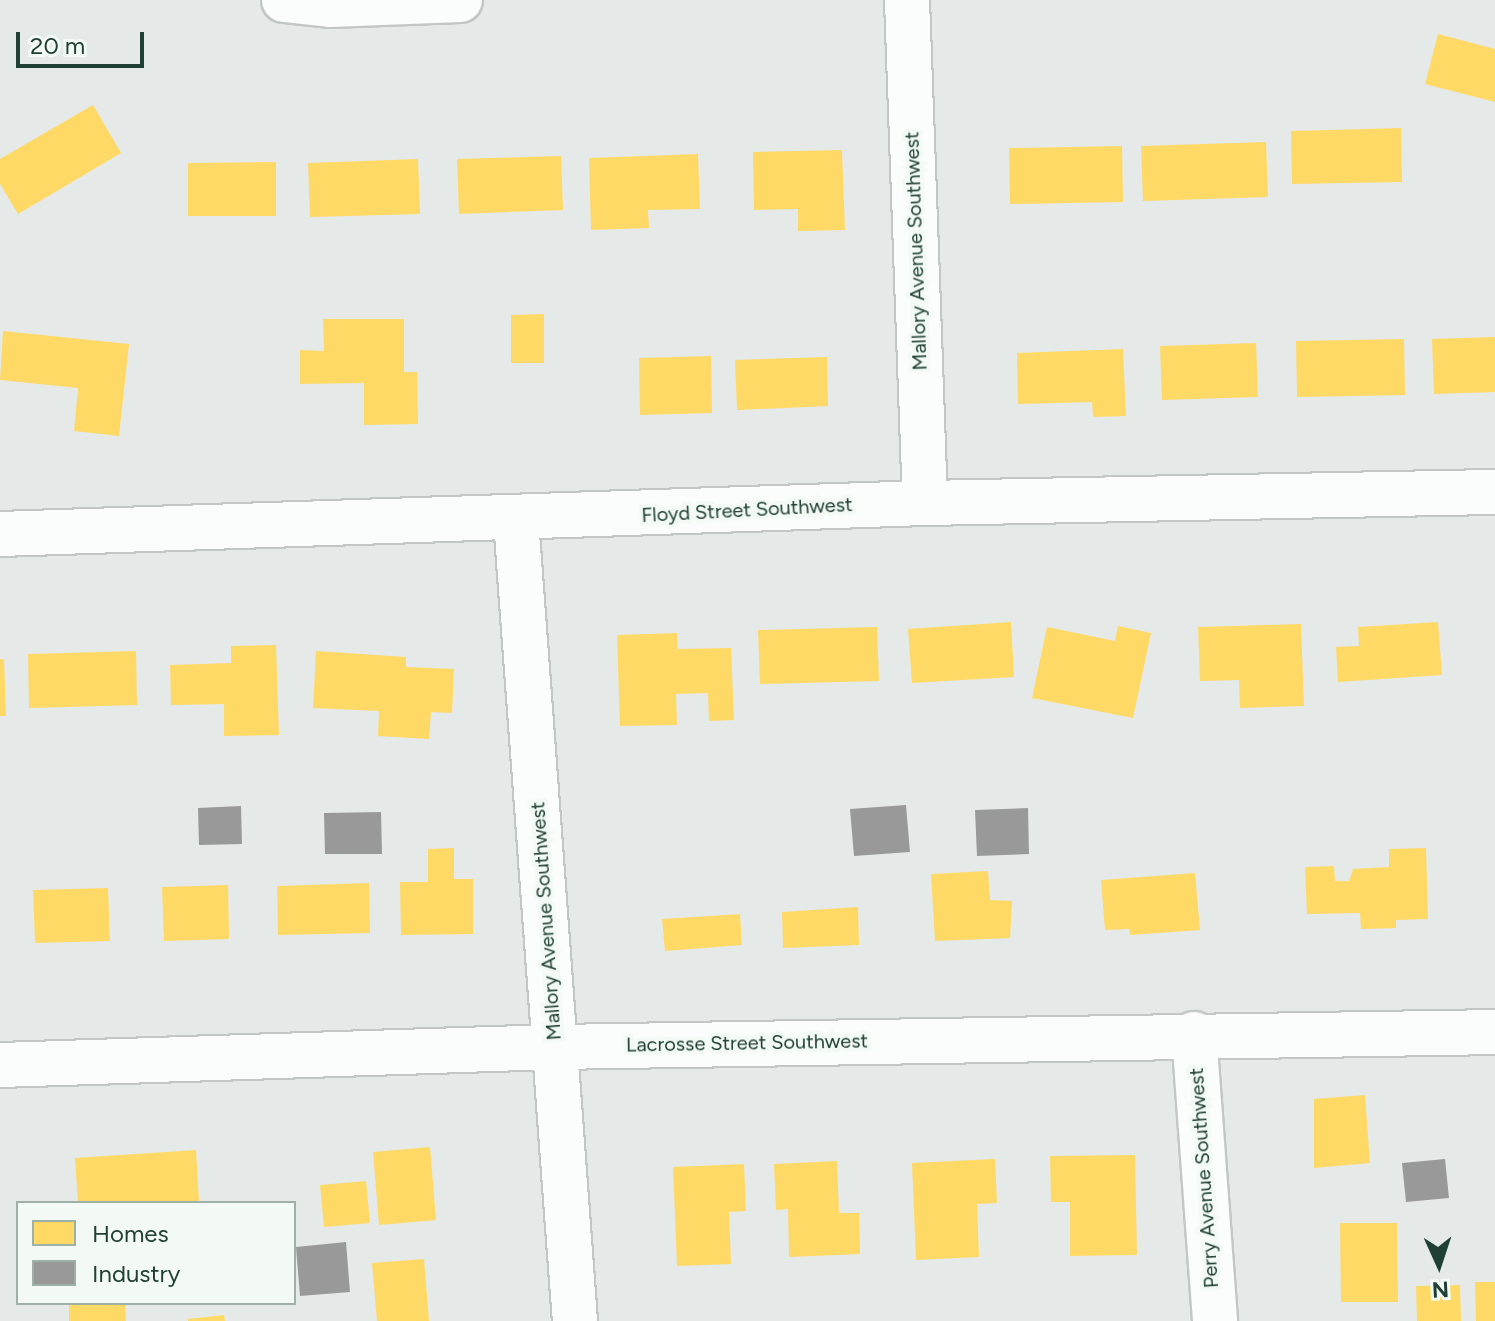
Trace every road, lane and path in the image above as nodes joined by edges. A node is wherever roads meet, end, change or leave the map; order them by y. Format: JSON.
{"nodes":[{"id":1,"x":284,"y":0,"type":"edge"},
{"id":2,"x":460,"y":0,"type":"edge"},
{"id":3,"x":907,"y":0,"type":"edge"},
{"id":4,"x":1495,"y":492,"type":"edge"},
{"id":5,"x":925,"y":503,"type":"junction"},
{"id":6,"x":516,"y":520,"type":"junction"},
{"id":7,"x":0,"y":534,"type":"edge"},
{"id":8,"x":1495,"y":1032,"type":"edge"},
{"id":9,"x":1194,"y":1034,"type":"junction"},
{"id":10,"x":555,"y":1047,"type":"junction"},
{"id":11,"x":0,"y":1065,"type":"edge"},
{"id":12,"x":575,"y":1321,"type":"edge"},
{"id":13,"x":1215,"y":1321,"type":"edge"}],
"edges":[{"from":1,"to":2,"type":"street"},
{"from":3,"to":5,"type":"street","name":"Mallory Avenue Southwest"},
{"from":4,"to":5,"type":"street","name":"Floyd Street Southwest"},
{"from":5,"to":6,"type":"street","name":"Floyd Street Southwest"},
{"from":6,"to":7,"type":"street","name":"Floyd Street Southwest"},
{"from":6,"to":10,"type":"street","name":"Mallory Avenue Southwest"},
{"from":8,"to":9,"type":"street","name":"Lacrosse Street Southwest"},
{"from":9,"to":10,"type":"street","name":"Lacrosse Street Southwest"},
{"from":9,"to":13,"type":"street","name":"Perry Avenue Southwest"},
{"from":10,"to":11,"type":"street","name":"Lacrosse Street Southwest"},
{"from":10,"to":12,"type":"street","name":"Mallory Avenue Southwest"}]}
